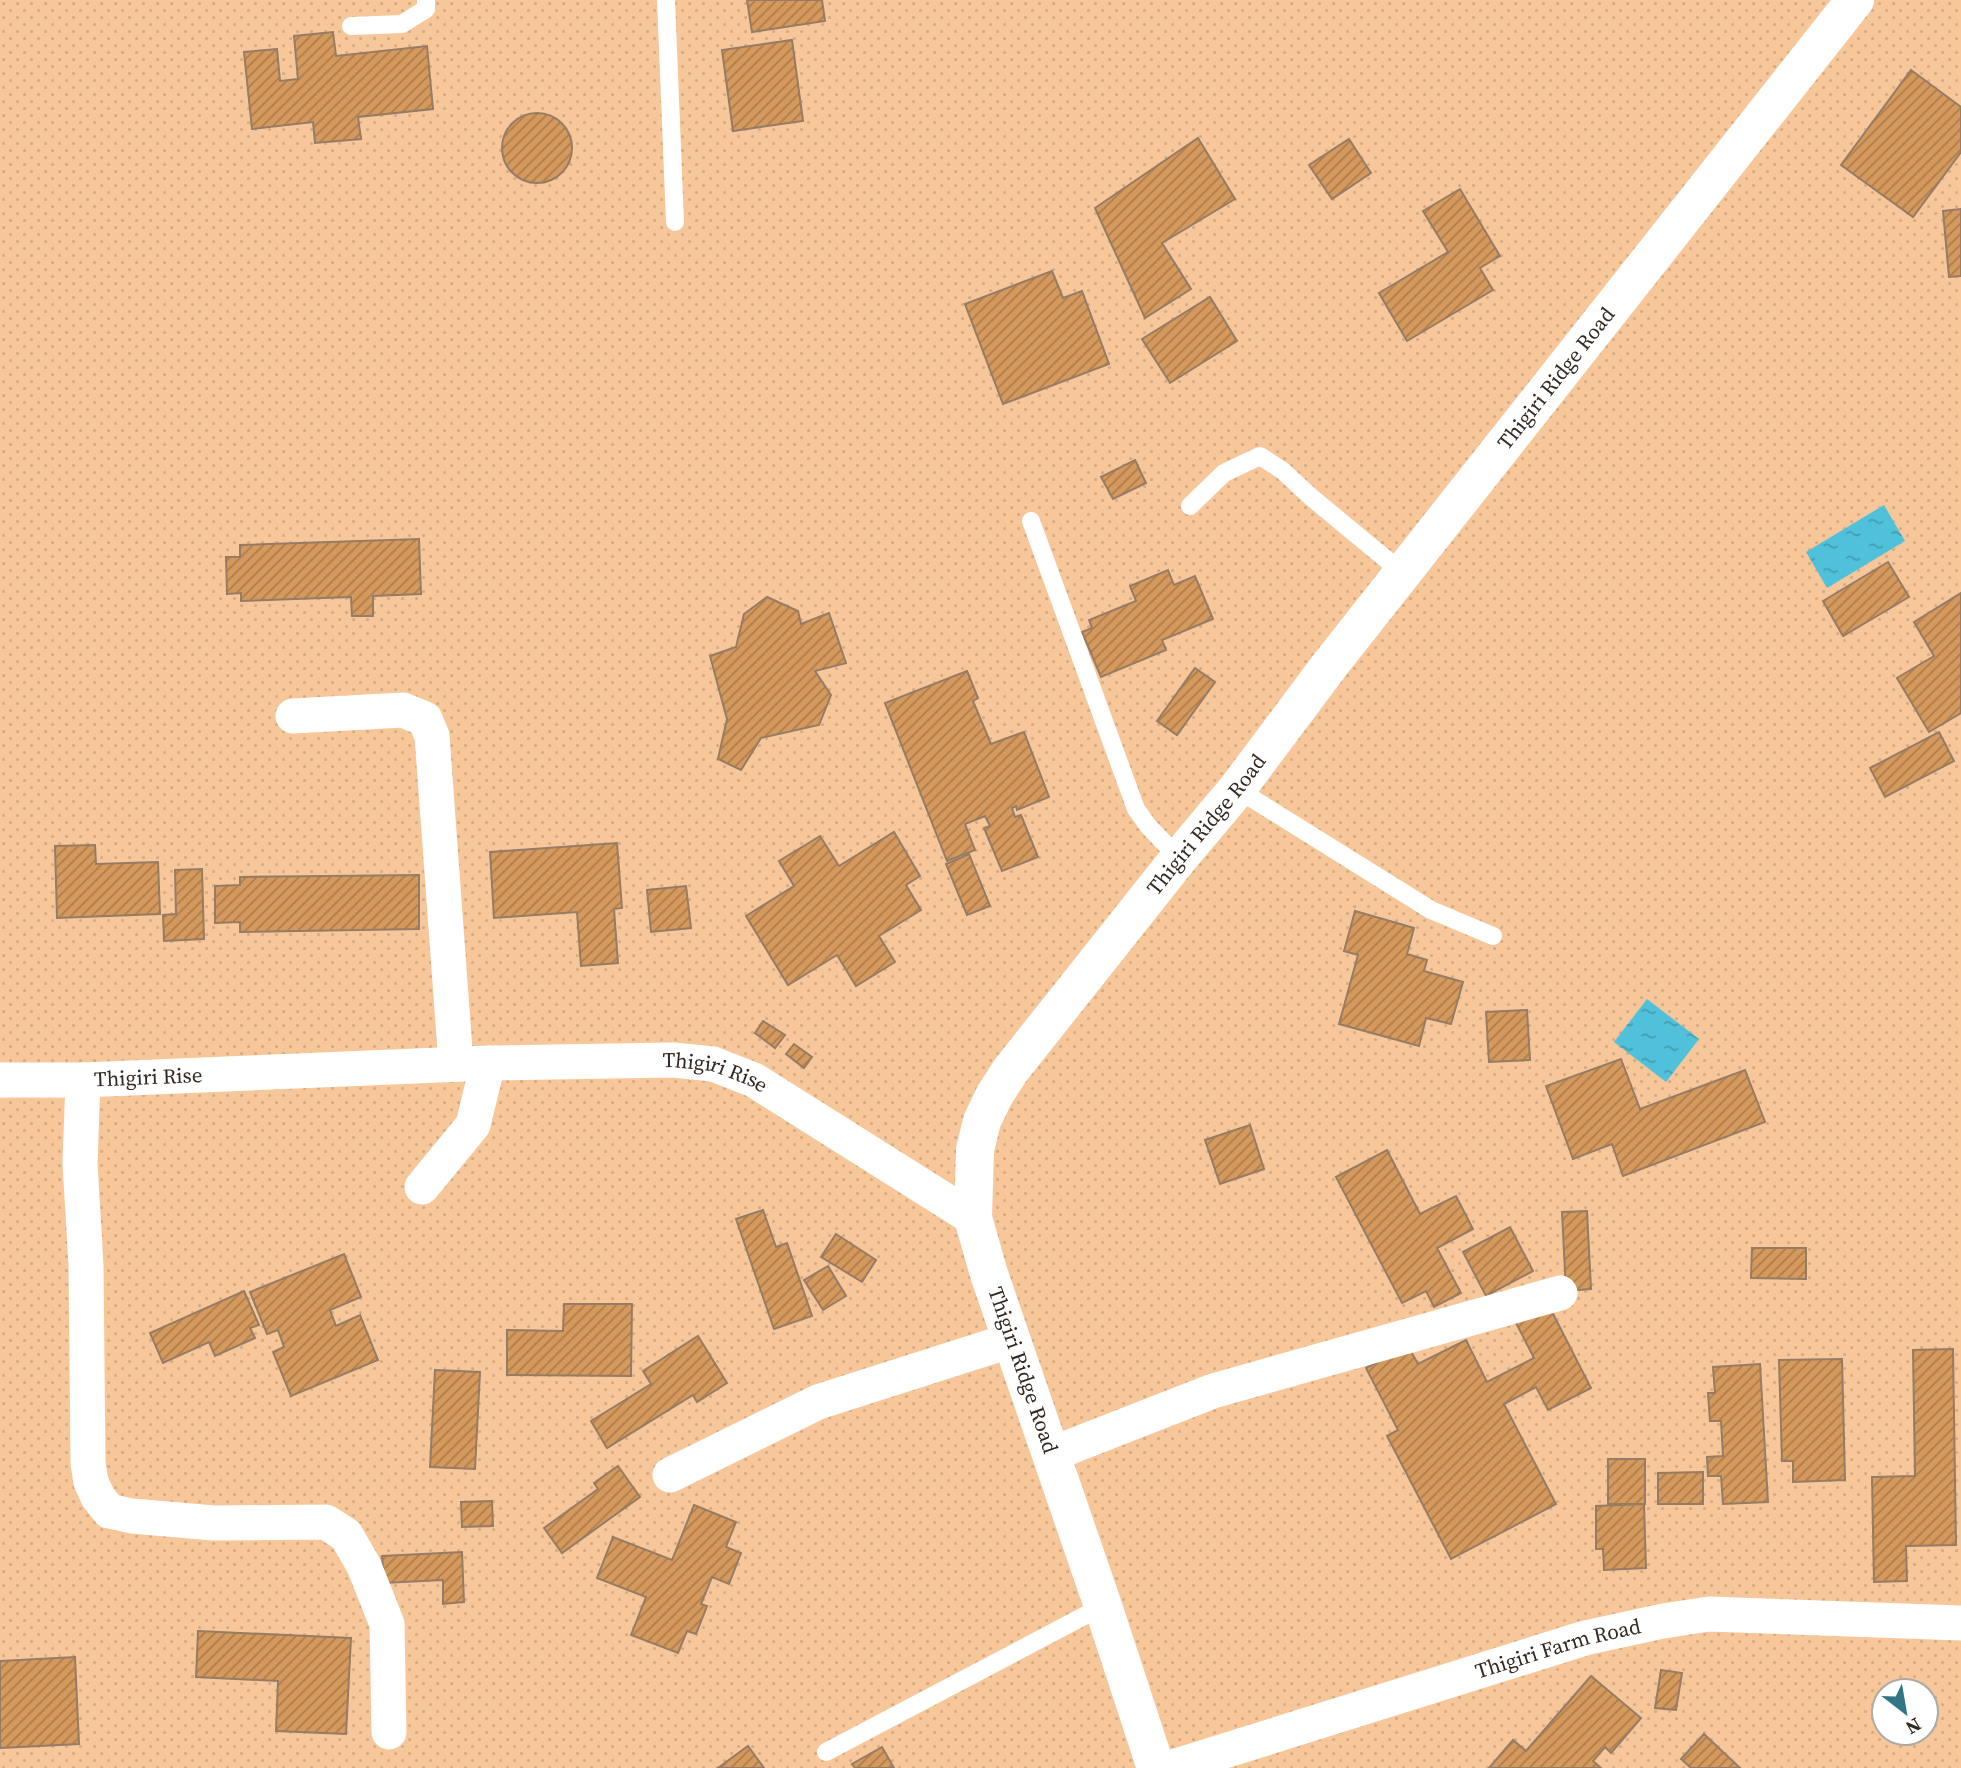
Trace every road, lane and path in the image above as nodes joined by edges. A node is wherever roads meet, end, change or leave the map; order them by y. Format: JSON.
{"nodes":[{"id":1,"x":426,"y":0,"type":"edge"},
{"id":2,"x":666,"y":0,"type":"edge"},
{"id":3,"x":1855,"y":0,"type":"edge"},
{"id":4,"x":351,"y":26,"type":"dead end"},
{"id":5,"x":676,"y":222,"type":"dead end"},
{"id":6,"x":1190,"y":506,"type":"dead end"},
{"id":7,"x":1031,"y":521,"type":"dead end"},
{"id":8,"x":1404,"y":573,"type":"junction"},
{"id":9,"x":293,"y":716,"type":"dead end"},
{"id":10,"x":1237,"y":789,"type":"junction"},
{"id":11,"x":1179,"y":858,"type":"junction"},
{"id":12,"x":1493,"y":936,"type":"dead end"},
{"id":13,"x":472,"y":1063,"type":"junction"},
{"id":14,"x":0,"y":1080,"type":"edge"},
{"id":15,"x":83,"y":1080,"type":"junction"},
{"id":16,"x":422,"y":1186,"type":"dead end"},
{"id":17,"x":973,"y":1218,"type":"junction"},
{"id":18,"x":1560,"y":1293,"type":"dead end"},
{"id":19,"x":1012,"y":1340,"type":"junction"},
{"id":20,"x":1052,"y":1454,"type":"junction"},
{"id":21,"x":670,"y":1475,"type":"dead end"},
{"id":22,"x":1103,"y":1606,"type":"junction"},
{"id":23,"x":1961,"y":1623,"type":"edge"},
{"id":24,"x":389,"y":1732,"type":"dead end"},
{"id":25,"x":826,"y":1752,"type":"dead end"},
{"id":26,"x":1156,"y":1768,"type":"edge"},
{"id":27,"x":1170,"y":1768,"type":"edge"}],
"edges":[{"from":1,"to":4,"type":"lane"},
{"from":2,"to":5,"type":"lane"},
{"from":3,"to":8,"type":"street","name":"Thigiri Ridge Road"},
{"from":6,"to":8,"type":"lane"},
{"from":7,"to":11,"type":"lane"},
{"from":8,"to":10,"type":"street","name":"Thigiri Ridge Road"},
{"from":9,"to":13,"type":"street"},
{"from":10,"to":11,"type":"street","name":"Thigiri Ridge Road"},
{"from":10,"to":12,"type":"lane"},
{"from":11,"to":17,"type":"street","name":"Thigiri Ridge Road"},
{"from":13,"to":15,"type":"street","name":"Thigiri Rise"},
{"from":13,"to":16,"type":"street"},
{"from":13,"to":17,"type":"street","name":"Thigiri Rise"},
{"from":14,"to":15,"type":"street"},
{"from":15,"to":24,"type":"street","name":"Thigiri Rise"},
{"from":17,"to":19,"type":"street","name":"Thigiri Ridge Road"},
{"from":18,"to":20,"type":"street"},
{"from":19,"to":20,"type":"street","name":"Thigiri Ridge Road"},
{"from":19,"to":21,"type":"street"},
{"from":20,"to":22,"type":"street","name":"Thigiri Ridge Road"},
{"from":22,"to":25,"type":"lane"},
{"from":22,"to":26,"type":"street","name":"Thigiri Ridge Road"},
{"from":23,"to":27,"type":"street","name":"Thigiri Farm Road"}]}
